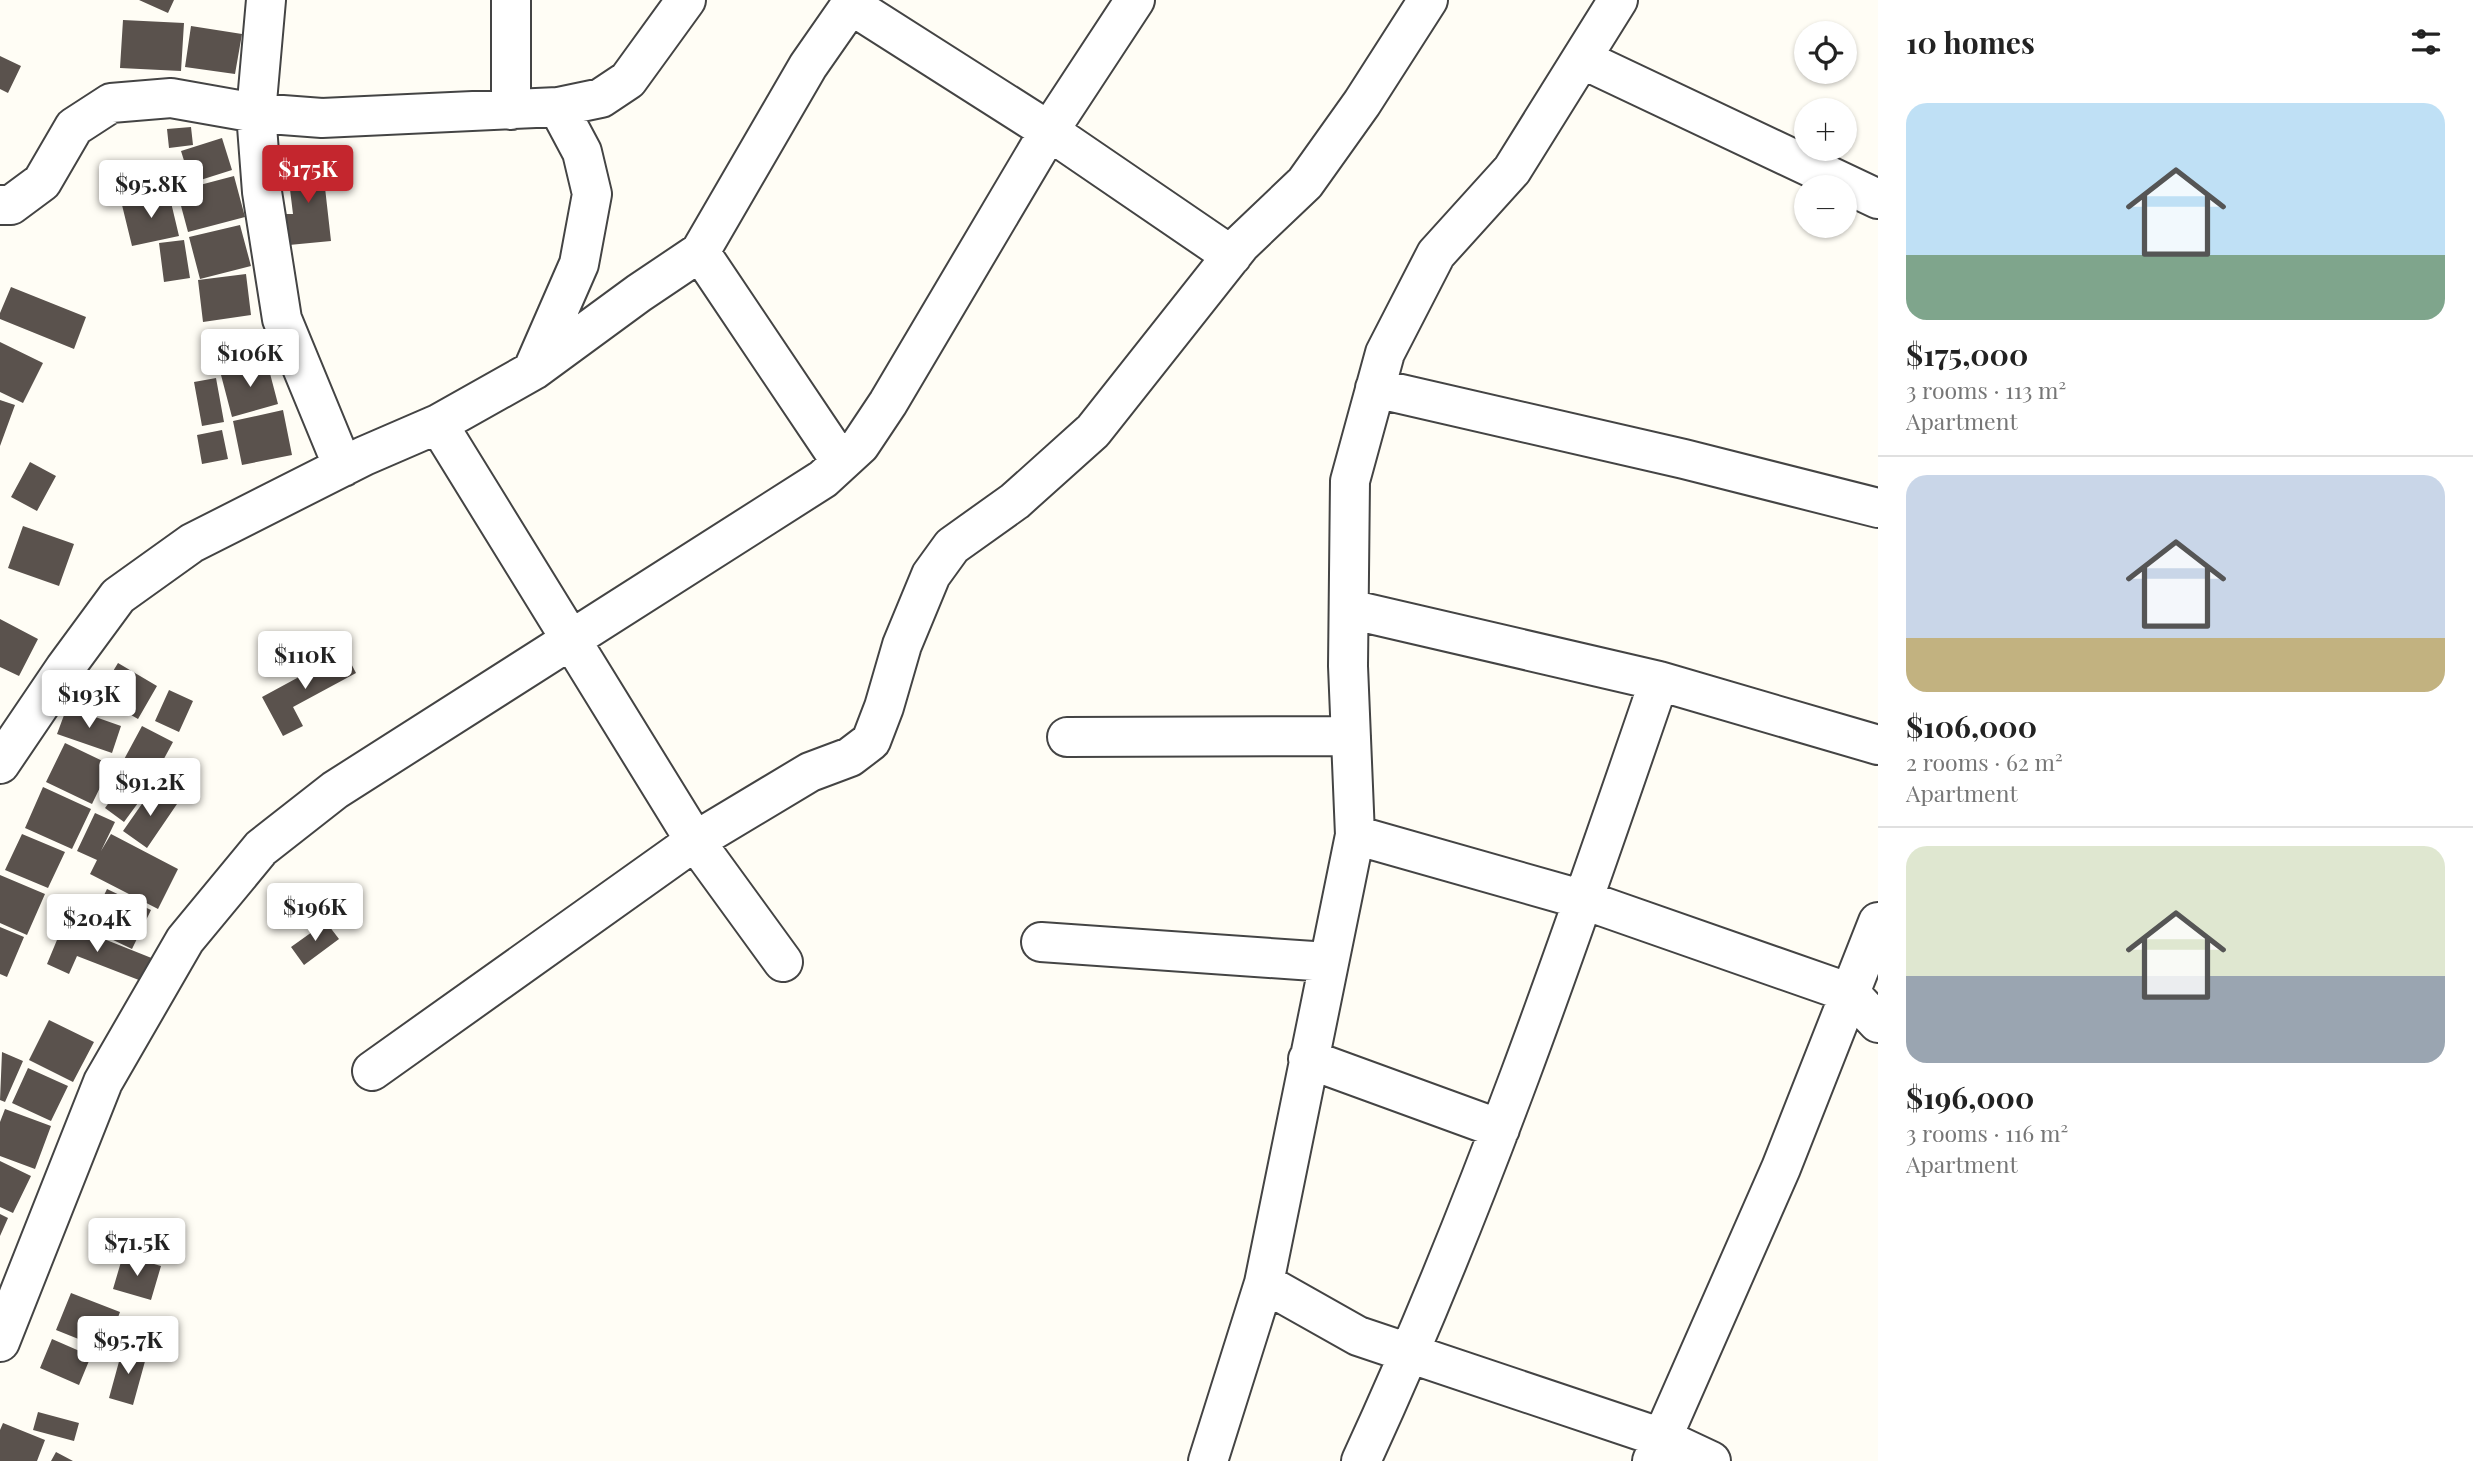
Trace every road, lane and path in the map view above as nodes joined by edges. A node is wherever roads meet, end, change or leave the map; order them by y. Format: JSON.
{"nodes":[{"id":1,"x":266,"y":0,"type":"edge"},
{"id":2,"x":511,"y":0,"type":"edge"},
{"id":3,"x":686,"y":0,"type":"edge"},
{"id":4,"x":1135,"y":0,"type":"edge"},
{"id":5,"x":1428,"y":0,"type":"edge"},
{"id":6,"x":1618,"y":0,"type":"edge"},
{"id":7,"x":853,"y":2,"type":"edge"},
{"id":8,"x":1582,"y":59,"type":"junction"},
{"id":9,"x":558,"y":107,"type":"junction"},
{"id":10,"x":511,"y":110,"type":"junction"},
{"id":11,"x":256,"y":113,"type":"junction"},
{"id":12,"x":1049,"y":131,"type":"junction"},
{"id":13,"x":1878,"y":199,"type":"edge"},
{"id":14,"x":4,"y":214,"type":"edge"},
{"id":15,"x":700,"y":252,"type":"junction"},
{"id":16,"x":1232,"y":256,"type":"junction"},
{"id":17,"x":534,"y":370,"type":"junction"},
{"id":18,"x":1375,"y":388,"type":"junction"},
{"id":19,"x":438,"y":424,"type":"junction"},
{"id":20,"x":841,"y":462,"type":"junction"},
{"id":21,"x":343,"y":467,"type":"junction"},
{"id":22,"x":1878,"y":508,"type":"edge"},
{"id":23,"x":1349,"y":609,"type":"junction"},
{"id":24,"x":572,"y":639,"type":"junction"},
{"id":25,"x":1659,"y":681,"type":"junction"},
{"id":26,"x":1351,"y":736,"type":"junction"},
{"id":27,"x":1067,"y":737,"type":"dead end"},
{"id":28,"x":1878,"y":745,"type":"edge"},
{"id":29,"x":0,"y":764,"type":"edge"},
{"id":30,"x":1355,"y":835,"type":"junction"},
{"id":31,"x":695,"y":841,"type":"junction"},
{"id":32,"x":1584,"y":900,"type":"junction"},
{"id":33,"x":1878,"y":922,"type":"edge"},
{"id":34,"x":1041,"y":942,"type":"dead end"},
{"id":35,"x":783,"y":962,"type":"dead end"},
{"id":36,"x":1328,"y":962,"type":"junction"},
{"id":37,"x":1850,"y":993,"type":"junction"},
{"id":38,"x":1878,"y":1023,"type":"edge"},
{"id":39,"x":1308,"y":1059,"type":"junction"},
{"id":40,"x":372,"y":1071,"type":"dead end"},
{"id":41,"x":1500,"y":1129,"type":"junction"},
{"id":42,"x":1264,"y":1283,"type":"junction"},
{"id":43,"x":0,"y":1342,"type":"edge"},
{"id":44,"x":1410,"y":1354,"type":"junction"},
{"id":45,"x":1657,"y":1450,"type":"edge"},
{"id":46,"x":1208,"y":1461,"type":"edge"},
{"id":47,"x":1360,"y":1461,"type":"edge"},
{"id":48,"x":1711,"y":1461,"type":"edge"}],
"edges":[{"from":1,"to":11,"type":"street"},
{"from":2,"to":10,"type":"street"},
{"from":3,"to":9,"type":"street"},
{"from":4,"to":12,"type":"street"},
{"from":5,"to":16,"type":"street"},
{"from":6,"to":8,"type":"street"},
{"from":7,"to":12,"type":"street"},
{"from":7,"to":15,"type":"street"},
{"from":8,"to":13,"type":"street"},
{"from":8,"to":18,"type":"street"},
{"from":9,"to":10,"type":"street"},
{"from":9,"to":17,"type":"street"},
{"from":10,"to":11,"type":"street"},
{"from":11,"to":14,"type":"street"},
{"from":11,"to":21,"type":"street"},
{"from":12,"to":16,"type":"street"},
{"from":12,"to":20,"type":"street"},
{"from":15,"to":17,"type":"street"},
{"from":15,"to":20,"type":"street"},
{"from":16,"to":31,"type":"street"},
{"from":17,"to":19,"type":"street"},
{"from":18,"to":22,"type":"street"},
{"from":18,"to":23,"type":"street"},
{"from":19,"to":21,"type":"street"},
{"from":19,"to":24,"type":"street"},
{"from":20,"to":24,"type":"street"},
{"from":21,"to":29,"type":"street"},
{"from":23,"to":25,"type":"street"},
{"from":23,"to":26,"type":"street"},
{"from":24,"to":31,"type":"street"},
{"from":24,"to":43,"type":"street"},
{"from":25,"to":28,"type":"street"},
{"from":25,"to":32,"type":"street"},
{"from":26,"to":27,"type":"street"},
{"from":26,"to":30,"type":"street"},
{"from":30,"to":32,"type":"street"},
{"from":30,"to":36,"type":"street"},
{"from":31,"to":35,"type":"street"},
{"from":31,"to":40,"type":"street"},
{"from":32,"to":37,"type":"street"},
{"from":32,"to":41,"type":"street"},
{"from":33,"to":37,"type":"street"},
{"from":34,"to":36,"type":"street"},
{"from":36,"to":39,"type":"street"},
{"from":37,"to":38,"type":"street"},
{"from":37,"to":45,"type":"street"},
{"from":39,"to":41,"type":"street"},
{"from":39,"to":42,"type":"street"},
{"from":41,"to":44,"type":"street"},
{"from":42,"to":44,"type":"street"},
{"from":42,"to":46,"type":"street"},
{"from":44,"to":45,"type":"street"},
{"from":44,"to":47,"type":"street"},
{"from":45,"to":48,"type":"street"}]}
